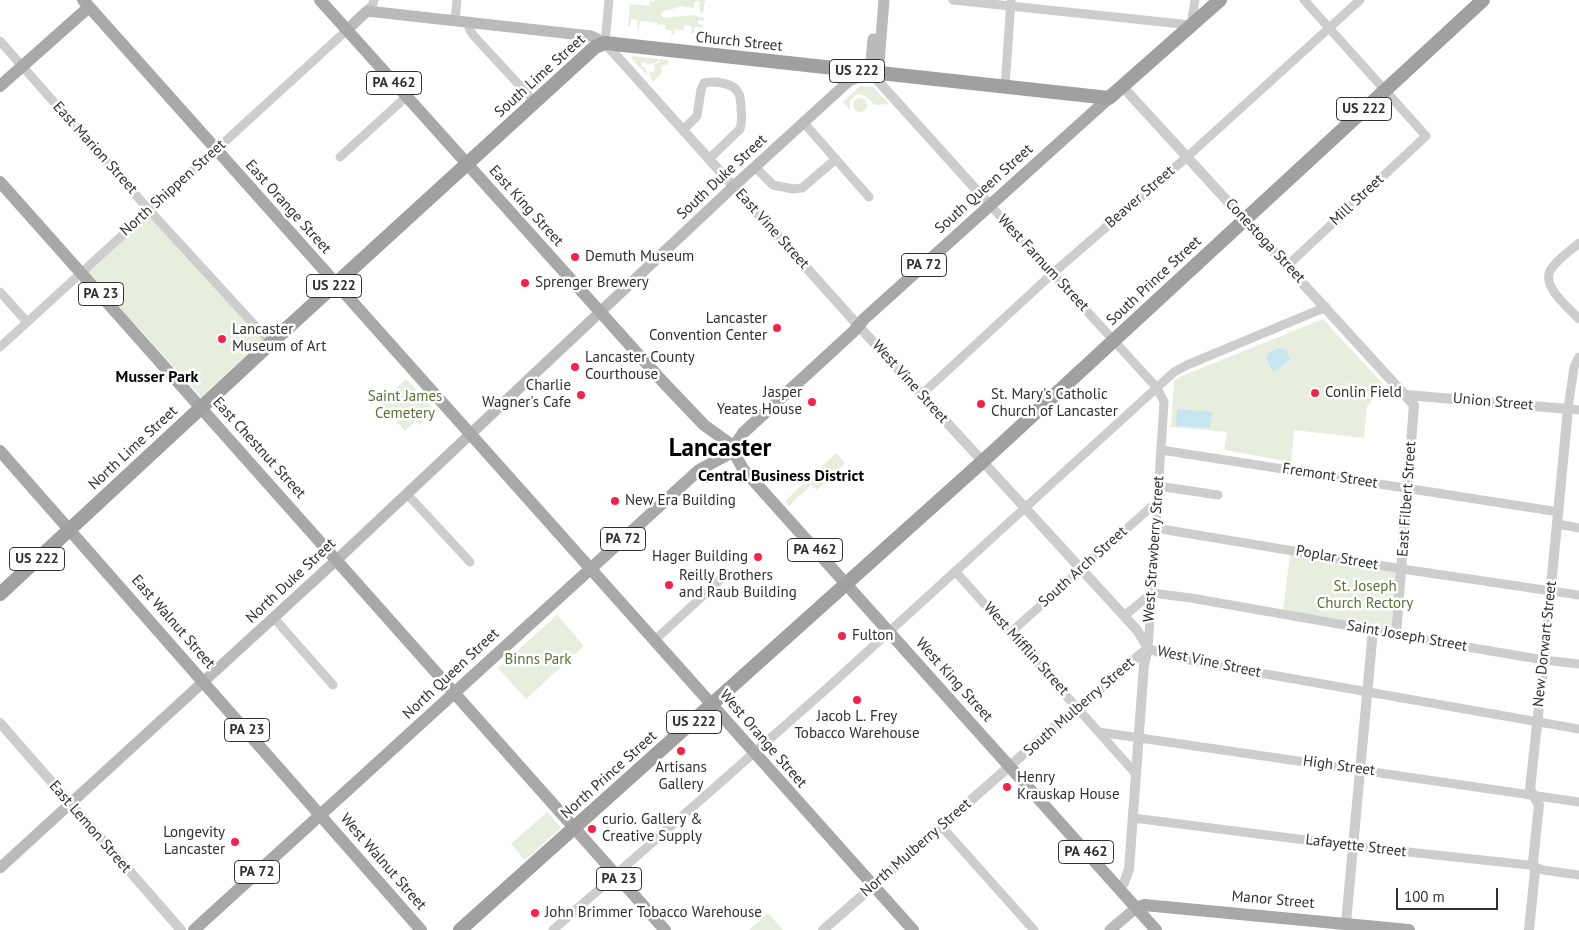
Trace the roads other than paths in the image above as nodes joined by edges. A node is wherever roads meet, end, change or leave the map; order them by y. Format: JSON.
{"nodes":[{"id":1,"x":320,"y":0,"type":"edge"},
{"id":2,"x":374,"y":0,"type":"edge"},
{"id":3,"x":457,"y":0,"type":"edge"},
{"id":4,"x":609,"y":0,"type":"edge"},
{"id":5,"x":877,"y":0,"type":"edge"},
{"id":6,"x":884,"y":0,"type":"edge"},
{"id":7,"x":953,"y":0,"type":"edge"},
{"id":8,"x":1195,"y":0,"type":"edge"},
{"id":9,"x":1220,"y":0,"type":"edge"},
{"id":10,"x":1304,"y":0,"type":"edge"},
{"id":11,"x":1360,"y":0,"type":"edge"},
{"id":12,"x":1483,"y":0,"type":"edge"},
{"id":13,"x":89,"y":2,"type":"edge"},
{"id":14,"x":1011,"y":3,"type":"edge"},
{"id":15,"x":367,"y":11,"type":"junction"},
{"id":16,"x":454,"y":20,"type":"junction"},
{"id":17,"x":470,"y":22,"type":"junction"},
{"id":18,"x":1191,"y":25,"type":"junction"},
{"id":19,"x":1329,"y":28,"type":"junction"},
{"id":20,"x":347,"y":30,"type":"junction"},
{"id":21,"x":0,"y":41,"type":"edge"},
{"id":22,"x":605,"y":43,"type":"junction"},
{"id":23,"x":22,"y":66,"type":"junction"},
{"id":24,"x":870,"y":72,"type":"junction"},
{"id":25,"x":0,"y":86,"type":"edge"},
{"id":26,"x":1122,"y":86,"type":"junction"},
{"id":27,"x":1005,"y":87,"type":"junction"},
{"id":28,"x":1385,"y":90,"type":"junction"},
{"id":29,"x":406,"y":97,"type":"junction"},
{"id":30,"x":1109,"y":98,"type":"junction"},
{"id":31,"x":535,"y":102,"type":"junction"},
{"id":32,"x":804,"y":122,"type":"junction"},
{"id":33,"x":683,"y":130,"type":"junction"},
{"id":34,"x":216,"y":149,"type":"junction"},
{"id":35,"x":340,"y":157,"type":"dead end"},
{"id":36,"x":1187,"y":157,"type":"junction"},
{"id":37,"x":709,"y":158,"type":"junction"},
{"id":38,"x":836,"y":159,"type":"junction"},
{"id":39,"x":467,"y":165,"type":"junction"},
{"id":40,"x":755,"y":167,"type":"junction"},
{"id":41,"x":0,"y":182,"type":"edge"},
{"id":42,"x":734,"y":186,"type":"junction"},
{"id":43,"x":869,"y":197,"type":"dead end"},
{"id":44,"x":990,"y":205,"type":"junction"},
{"id":45,"x":149,"y":210,"type":"junction"},
{"id":46,"x":1245,"y":219,"type":"junction"},
{"id":47,"x":1579,"y":244,"type":"edge"},
{"id":48,"x":1288,"y":265,"type":"junction"},
{"id":49,"x":81,"y":272,"type":"junction"},
{"id":50,"x":1053,"y":273,"type":"junction"},
{"id":51,"x":336,"y":284,"type":"junction"},
{"id":52,"x":0,"y":292,"type":"edge"},
{"id":53,"x":1326,"y":307,"type":"junction"},
{"id":54,"x":600,"y":312,"type":"junction"},
{"id":55,"x":1579,"y":319,"type":"edge"},
{"id":56,"x":27,"y":322,"type":"junction"},
{"id":57,"x":858,"y":326,"type":"junction"},
{"id":58,"x":1114,"y":341,"type":"junction"},
{"id":59,"x":270,"y":343,"type":"junction"},
{"id":60,"x":0,"y":347,"type":"edge"},
{"id":61,"x":1579,"y":357,"type":"edge"},
{"id":62,"x":1157,"y":388,"type":"junction"},
{"id":63,"x":921,"y":394,"type":"junction"},
{"id":64,"x":1407,"y":395,"type":"junction"},
{"id":65,"x":201,"y":407,"type":"junction"},
{"id":66,"x":1574,"y":409,"type":"edge"},
{"id":67,"x":470,"y":435,"type":"junction"},
{"id":68,"x":733,"y":449,"type":"junction"},
{"id":69,"x":0,"y":450,"type":"edge"},
{"id":70,"x":1161,"y":450,"type":"junction"},
{"id":71,"x":982,"y":462,"type":"junction"},
{"id":72,"x":1158,"y":486,"type":"junction"},
{"id":73,"x":1407,"y":487,"type":"junction"},
{"id":74,"x":407,"y":494,"type":"junction"},
{"id":75,"x":1218,"y":495,"type":"dead end"},
{"id":76,"x":1157,"y":505,"type":"junction"},
{"id":77,"x":1024,"y":508,"type":"junction"},
{"id":78,"x":1558,"y":512,"type":"junction"},
{"id":79,"x":1558,"y":524,"type":"junction"},
{"id":80,"x":1155,"y":528,"type":"junction"},
{"id":81,"x":1579,"y":528,"type":"edge"},
{"id":82,"x":70,"y":529,"type":"junction"},
{"id":83,"x":336,"y":559,"type":"junction"},
{"id":84,"x":470,"y":562,"type":"dead end"},
{"id":85,"x":1402,"y":569,"type":"junction"},
{"id":86,"x":589,"y":570,"type":"junction"},
{"id":87,"x":1081,"y":570,"type":"junction"},
{"id":88,"x":955,"y":571,"type":"junction"},
{"id":89,"x":721,"y":579,"type":"dead end"},
{"id":90,"x":846,"y":585,"type":"junction"},
{"id":91,"x":2,"y":589,"type":"edge"},
{"id":92,"x":1551,"y":590,"type":"junction"},
{"id":93,"x":1152,"y":593,"type":"junction"},
{"id":94,"x":1579,"y":594,"type":"edge"},
{"id":95,"x":1124,"y":616,"type":"junction"},
{"id":96,"x":274,"y":617,"type":"junction"},
{"id":97,"x":1373,"y":630,"type":"junction"},
{"id":98,"x":889,"y":632,"type":"junction"},
{"id":99,"x":1011,"y":632,"type":"junction"},
{"id":100,"x":1396,"y":635,"type":"junction"},
{"id":101,"x":655,"y":640,"type":"junction"},
{"id":102,"x":1148,"y":648,"type":"junction"},
{"id":103,"x":1544,"y":660,"type":"junction"},
{"id":104,"x":1579,"y":664,"type":"edge"},
{"id":105,"x":204,"y":681,"type":"junction"},
{"id":106,"x":333,"y":685,"type":"dead end"},
{"id":107,"x":1368,"y":692,"type":"junction"},
{"id":108,"x":454,"y":693,"type":"junction"},
{"id":109,"x":712,"y":705,"type":"junction"},
{"id":110,"x":1078,"y":708,"type":"junction"},
{"id":111,"x":1537,"y":722,"type":"junction"},
{"id":112,"x":0,"y":723,"type":"edge"},
{"id":113,"x":1579,"y":729,"type":"edge"},
{"id":114,"x":1099,"y":732,"type":"junction"},
{"id":115,"x":1139,"y":737,"type":"junction"},
{"id":116,"x":754,"y":753,"type":"junction"},
{"id":117,"x":1009,"y":767,"type":"junction"},
{"id":118,"x":1360,"y":769,"type":"junction"},
{"id":119,"x":1136,"y":774,"type":"junction"},
{"id":120,"x":1533,"y":795,"type":"junction"},
{"id":121,"x":1579,"y":802,"type":"edge"},
{"id":122,"x":70,"y":804,"type":"junction"},
{"id":123,"x":321,"y":815,"type":"junction"},
{"id":124,"x":1133,"y":818,"type":"junction"},
{"id":125,"x":942,"y":827,"type":"junction"},
{"id":126,"x":574,"y":828,"type":"junction"},
{"id":127,"x":1353,"y":846,"type":"junction"},
{"id":128,"x":1534,"y":867,"type":"junction"},
{"id":129,"x":0,"y":868,"type":"edge"},
{"id":130,"x":616,"y":875,"type":"junction"},
{"id":131,"x":1579,"y":875,"type":"edge"},
{"id":132,"x":873,"y":886,"type":"junction"},
{"id":133,"x":1119,"y":888,"type":"junction"},
{"id":134,"x":1136,"y":908,"type":"junction"},
{"id":135,"x":1346,"y":926,"type":"edge"},
{"id":136,"x":180,"y":930,"type":"edge"},
{"id":137,"x":194,"y":930,"type":"edge"},
{"id":138,"x":421,"y":930,"type":"edge"},
{"id":139,"x":460,"y":930,"type":"edge"},
{"id":140,"x":553,"y":930,"type":"edge"},
{"id":141,"x":665,"y":930,"type":"edge"},
{"id":142,"x":823,"y":930,"type":"edge"},
{"id":143,"x":913,"y":930,"type":"edge"},
{"id":144,"x":1034,"y":930,"type":"edge"},
{"id":145,"x":1110,"y":930,"type":"edge"},
{"id":146,"x":1156,"y":930,"type":"edge"},
{"id":147,"x":1409,"y":930,"type":"edge"},
{"id":148,"x":1529,"y":930,"type":"edge"}],
"edges":[{"from":1,"to":20,"type":"main road","name":"East King Street","number":"PA 462"},
{"from":2,"to":15,"type":"street"},
{"from":3,"to":16,"type":"street"},
{"from":4,"to":22,"type":"street","name":"South Lime Street"},
{"from":5,"to":24,"type":"main road"},
{"from":6,"to":24,"type":"main road"},
{"from":7,"to":14,"type":"street"},
{"from":8,"to":18,"type":"street"},
{"from":9,"to":18,"type":"highway","name":"South Queen Street"},
{"from":10,"to":19,"type":"street"},
{"from":11,"to":19,"type":"street","name":"Beaver Street"},
{"from":12,"to":28,"type":"highway","name":"South Prince Street","number":"US 222"},
{"from":13,"to":23,"type":"main road"},
{"from":13,"to":34,"type":"main road","name":"East Orange Street"},
{"from":14,"to":18,"type":"street"},
{"from":14,"to":27,"type":"street"},
{"from":15,"to":16,"type":"main road","name":"Church Street"},
{"from":15,"to":20,"type":"main road"},
{"from":16,"to":17,"type":"main road","name":"Church Street"},
{"from":17,"to":22,"type":"main road","name":"Church Street"},
{"from":17,"to":31,"type":"street"},
{"from":18,"to":26,"type":"highway","name":"South Queen Street"},
{"from":19,"to":28,"type":"street"},
{"from":19,"to":36,"type":"street","name":"Beaver Street"},
{"from":20,"to":29,"type":"main road","name":"East King Street","number":"PA 462"},
{"from":20,"to":34,"type":"street","name":"North Shippen Street"},
{"from":21,"to":23,"type":"street","name":"East Marion Street"},
{"from":22,"to":24,"type":"highway","name":"Church Street","number":"US 222"},
{"from":22,"to":31,"type":"highway","name":"South Lime Street","number":"US 222"},
{"from":22,"to":33,"type":"street","name":"East Vine Street"},
{"from":23,"to":25,"type":"main road"},
{"from":23,"to":45,"type":"street","name":"East Marion Street"},
{"from":24,"to":27,"type":"highway","name":"Church Street","number":"US 222"},
{"from":24,"to":32,"type":"main road","name":"South Duke Street"},
{"from":24,"to":44,"type":"street"},
{"from":26,"to":30,"type":"highway","name":"South Queen Street"},
{"from":26,"to":36,"type":"street","name":"Conestoga Street"},
{"from":27,"to":30,"type":"highway","name":"Church Street","number":"US 222"},
{"from":28,"to":46,"type":"highway","name":"South Prince Street","number":"US 222"},
{"from":28,"to":48,"type":"street","name":"Mill Street"},
{"from":29,"to":35,"type":"street"},
{"from":29,"to":39,"type":"main road","name":"East King Street","number":"PA 462"},
{"from":30,"to":44,"type":"main road","name":"South Queen Street","number":"PA 72"},
{"from":31,"to":39,"type":"highway","name":"South Lime Street","number":"US 222"},
{"from":32,"to":38,"type":"street"},
{"from":32,"to":40,"type":"main road","name":"South Duke Street"},
{"from":33,"to":37,"type":"street","name":"East Vine Street"},
{"from":33,"to":37,"type":"street"},
{"from":34,"to":45,"type":"street","name":"North Shippen Street"},
{"from":34,"to":51,"type":"main road","name":"East Orange Street"},
{"from":36,"to":46,"type":"street","name":"Conestoga Street"},
{"from":36,"to":50,"type":"street","name":"Beaver Street"},
{"from":37,"to":42,"type":"street","name":"East Vine Street"},
{"from":38,"to":40,"type":"street"},
{"from":38,"to":43,"type":"street"},
{"from":39,"to":51,"type":"highway","name":"North Lime Street","number":"US 222"},
{"from":39,"to":54,"type":"main road","name":"East King Street","number":"PA 462"},
{"from":40,"to":42,"type":"main road","name":"South Duke Street"},
{"from":41,"to":49,"type":"main road","name":"East Chestnut Street","number":"PA 23"},
{"from":42,"to":54,"type":"main road","name":"South Duke Street"},
{"from":42,"to":57,"type":"street","name":"East Vine Street"},
{"from":44,"to":50,"type":"street","name":"West Farnum Street"},
{"from":44,"to":57,"type":"main road","name":"South Queen Street","number":"PA 72"},
{"from":45,"to":49,"type":"street","name":"North Shippen Street"},
{"from":45,"to":59,"type":"street","name":"East Marion Street"},
{"from":46,"to":48,"type":"street","name":"Conestoga Street"},
{"from":46,"to":58,"type":"highway","name":"South Prince Street","number":"US 222"},
{"from":47,"to":55,"type":"street"},
{"from":48,"to":53,"type":"street","name":"Conestoga Street"},
{"from":49,"to":56,"type":"street","name":"North Shippen Street"},
{"from":49,"to":65,"type":"main road","name":"East Chestnut Street","number":"PA 23"},
{"from":50,"to":58,"type":"street","name":"West Farnum Street"},
{"from":50,"to":63,"type":"street","name":"Beaver Street"},
{"from":51,"to":59,"type":"highway","name":"North Lime Street","number":"US 222"},
{"from":51,"to":67,"type":"main road","name":"East Orange Street"},
{"from":52,"to":56,"type":"street"},
{"from":53,"to":62,"type":"street"},
{"from":53,"to":64,"type":"street","name":"Conestoga Street"},
{"from":54,"to":67,"type":"main road","name":"North Duke Street"},
{"from":54,"to":68,"type":"main road","name":"East King Street","number":"PA 462"},
{"from":56,"to":60,"type":"street","name":"North Shippen Street"},
{"from":57,"to":63,"type":"street","name":"West Vine Street"},
{"from":57,"to":68,"type":"main road","name":"South Queen Street","number":"PA 72"},
{"from":58,"to":62,"type":"street","name":"West Farnum Street"},
{"from":58,"to":71,"type":"highway","name":"South Prince Street","number":"US 222"},
{"from":59,"to":65,"type":"highway","name":"North Lime Street","number":"US 222"},
{"from":61,"to":66,"type":"street","name":"New Dorwart Street"},
{"from":62,"to":70,"type":"street","name":"West Strawberry Street"},
{"from":62,"to":77,"type":"street"},
{"from":63,"to":71,"type":"street","name":"West Vine Street"},
{"from":64,"to":66,"type":"street","name":"Union Street"},
{"from":64,"to":73,"type":"street","name":"East Filbert Street"},
{"from":65,"to":82,"type":"highway","name":"North Lime Street","number":"US 222"},
{"from":65,"to":83,"type":"main road","name":"East Chestnut Street","number":"PA 23"},
{"from":66,"to":78,"type":"street","name":"New Dorwart Street"},
{"from":67,"to":74,"type":"main road","name":"North Duke Street"},
{"from":67,"to":86,"type":"main road","name":"East Orange Street"},
{"from":68,"to":86,"type":"main road","name":"North Queen Street","number":"PA 72"},
{"from":68,"to":90,"type":"main road","name":"West King Street","number":"PA 462"},
{"from":69,"to":82,"type":"main road","name":"East Walnut Street","number":"PA 23"},
{"from":70,"to":72,"type":"street","name":"West Strawberry Street"},
{"from":70,"to":73,"type":"street","name":"Fremont Street"},
{"from":71,"to":77,"type":"street","name":"West Vine Street"},
{"from":71,"to":90,"type":"highway","name":"South Prince Street","number":"US 222"},
{"from":72,"to":75,"type":"street"},
{"from":72,"to":76,"type":"street","name":"West Strawberry Street"},
{"from":73,"to":78,"type":"street","name":"Fremont Street"},
{"from":73,"to":85,"type":"street","name":"East Filbert Street"},
{"from":74,"to":83,"type":"main road","name":"North Duke Street"},
{"from":74,"to":84,"type":"street"},
{"from":76,"to":80,"type":"street","name":"West Strawberry Street"},
{"from":76,"to":87,"type":"street","name":"South Arch Street"},
{"from":77,"to":87,"type":"street","name":"West Vine Street"},
{"from":77,"to":88,"type":"street"},
{"from":78,"to":79,"type":"street","name":"New Dorwart Street"},
{"from":79,"to":81,"type":"street"},
{"from":79,"to":92,"type":"street","name":"New Dorwart Street"},
{"from":80,"to":85,"type":"street","name":"Poplar Street"},
{"from":80,"to":93,"type":"street","name":"West Strawberry Street"},
{"from":82,"to":91,"type":"highway","name":"North Lime Street","number":"US 222"},
{"from":82,"to":105,"type":"main road","name":"East Walnut Street","number":"PA 23"},
{"from":83,"to":96,"type":"main road","name":"North Duke Street"},
{"from":83,"to":108,"type":"main road","name":"East Chestnut Street","number":"PA 23"},
{"from":85,"to":92,"type":"street","name":"Poplar Street"},
{"from":85,"to":100,"type":"street","name":"East Filbert Street"},
{"from":86,"to":101,"type":"main road","name":"West Orange Street"},
{"from":86,"to":108,"type":"main road","name":"North Queen Street","number":"PA 72"},
{"from":87,"to":95,"type":"street","name":"West Vine Street"},
{"from":87,"to":99,"type":"street","name":"South Arch Street"},
{"from":88,"to":98,"type":"street"},
{"from":88,"to":99,"type":"street","name":"West Mifflin Street"},
{"from":89,"to":101,"type":"street"},
{"from":90,"to":98,"type":"main road","name":"West King Street","number":"PA 462"},
{"from":90,"to":109,"type":"highway","name":"North Prince Street","number":"US 222"},
{"from":92,"to":94,"type":"street","name":"Poplar Street"},
{"from":92,"to":103,"type":"street","name":"New Dorwart Street"},
{"from":93,"to":95,"type":"street"},
{"from":93,"to":97,"type":"street","name":"Saint Joseph Street"},
{"from":93,"to":102,"type":"street","name":"West Strawberry Street"},
{"from":95,"to":102,"type":"street","name":"West Vine Street"},
{"from":96,"to":105,"type":"main road","name":"North Duke Street"},
{"from":96,"to":106,"type":"street"},
{"from":97,"to":100,"type":"street","name":"Saint Joseph Street"},
{"from":97,"to":107,"type":"street"},
{"from":98,"to":116,"type":"street"},
{"from":98,"to":117,"type":"main road","name":"West King Street","number":"PA 462"},
{"from":99,"to":110,"type":"street","name":"West Mifflin Street"},
{"from":100,"to":103,"type":"street","name":"Saint Joseph Street"},
{"from":101,"to":109,"type":"main road","name":"West Orange Street"},
{"from":102,"to":107,"type":"street","name":"West Vine Street"},
{"from":102,"to":110,"type":"street","name":"South Mulberry Street"},
{"from":102,"to":115,"type":"street","name":"West Strawberry Street"},
{"from":103,"to":104,"type":"street","name":"Saint Joseph Street"},
{"from":103,"to":111,"type":"street","name":"New Dorwart Street"},
{"from":105,"to":122,"type":"main road","name":"North Duke Street"},
{"from":105,"to":123,"type":"main road","name":"East Walnut Street","number":"PA 23"},
{"from":107,"to":111,"type":"street","name":"West Vine Street"},
{"from":107,"to":118,"type":"street"},
{"from":108,"to":123,"type":"main road","name":"North Queen Street","number":"PA 72"},
{"from":108,"to":126,"type":"main road","number":"PA 23"},
{"from":109,"to":116,"type":"main road","name":"West Orange Street"},
{"from":109,"to":126,"type":"highway","name":"North Prince Street","number":"US 222"},
{"from":110,"to":114,"type":"street","name":"West Mifflin Street"},
{"from":110,"to":117,"type":"street","name":"South Mulberry Street"},
{"from":111,"to":113,"type":"street","name":"West Vine Street"},
{"from":111,"to":120,"type":"street","name":"New Dorwart Street"},
{"from":112,"to":122,"type":"street","name":"East Lemon Street"},
{"from":114,"to":115,"type":"street","name":"High Street"},
{"from":114,"to":119,"type":"street","name":"West Mifflin Street"},
{"from":115,"to":118,"type":"street","name":"High Street"},
{"from":115,"to":119,"type":"street","name":"West Strawberry Street"},
{"from":116,"to":130,"type":"street"},
{"from":116,"to":132,"type":"main road","name":"West Orange Street"},
{"from":117,"to":125,"type":"street","name":"North Mulberry Street"},
{"from":117,"to":133,"type":"main road","name":"West King Street","number":"PA 462"},
{"from":118,"to":120,"type":"street","name":"High Street"},
{"from":118,"to":127,"type":"street"},
{"from":119,"to":124,"type":"street","name":"West Strawberry Street"},
{"from":120,"to":121,"type":"street","name":"High Street"},
{"from":120,"to":128,"type":"street","name":"New Dorwart Street"},
{"from":122,"to":129,"type":"main road","name":"North Duke Street"},
{"from":122,"to":136,"type":"street","name":"East Lemon Street"},
{"from":123,"to":137,"type":"main road","name":"North Queen Street","number":"PA 72"},
{"from":123,"to":138,"type":"main road","name":"West Walnut Street","number":"PA 23"},
{"from":124,"to":127,"type":"street","name":"Lafayette Street"},
{"from":124,"to":133,"type":"street","name":"West Strawberry Street"},
{"from":125,"to":132,"type":"street","name":"North Mulberry Street"},
{"from":125,"to":144,"type":"street"},
{"from":126,"to":130,"type":"main road","number":"PA 23"},
{"from":126,"to":139,"type":"highway","name":"North Prince Street","number":"US 222"},
{"from":127,"to":128,"type":"street","name":"Lafayette Street"},
{"from":127,"to":135,"type":"street"},
{"from":128,"to":131,"type":"street","name":"Lafayette Street"},
{"from":128,"to":148,"type":"street","name":"New Dorwart Street"},
{"from":130,"to":140,"type":"street"},
{"from":130,"to":141,"type":"main road","number":"PA 23"},
{"from":132,"to":142,"type":"street","name":"North Mulberry Street"},
{"from":132,"to":143,"type":"main road","name":"West Orange Street"},
{"from":133,"to":134,"type":"main road","name":"West King Street","number":"PA 462"},
{"from":134,"to":135,"type":"main road","name":"Manor Street"},
{"from":134,"to":145,"type":"main road"},
{"from":134,"to":146,"type":"main road","name":"West King Street","number":"PA 462"},
{"from":135,"to":147,"type":"main road","name":"Manor Street"}]}
